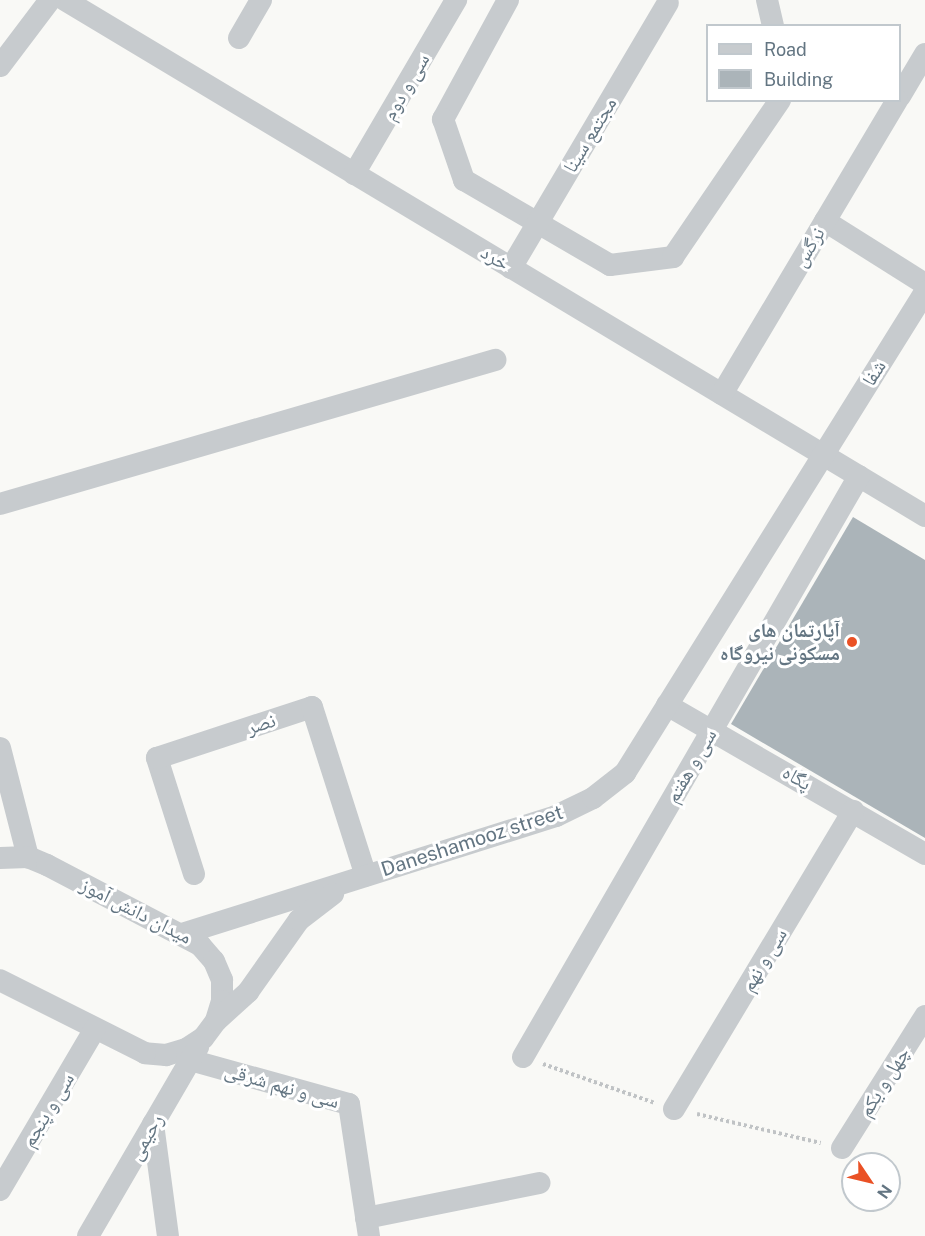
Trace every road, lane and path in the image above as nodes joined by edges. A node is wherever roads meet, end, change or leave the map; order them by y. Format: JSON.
{"nodes":[{"id":1,"x":62,"y":0,"type":"edge"},
{"id":2,"x":261,"y":0,"type":"edge"},
{"id":3,"x":456,"y":0,"type":"edge"},
{"id":4,"x":508,"y":0,"type":"edge"},
{"id":5,"x":767,"y":0,"type":"edge"},
{"id":6,"x":668,"y":3,"type":"dead end"},
{"id":7,"x":773,"y":24,"type":"edge"},
{"id":8,"x":239,"y":38,"type":"dead end"},
{"id":9,"x":925,"y":54,"type":"edge"},
{"id":10,"x":0,"y":66,"type":"edge"},
{"id":11,"x":901,"y":94,"type":"edge"},
{"id":12,"x":779,"y":102,"type":"edge"},
{"id":13,"x":896,"y":102,"type":"edge"},
{"id":14,"x":354,"y":174,"type":"junction"},
{"id":15,"x":825,"y":221,"type":"junction"},
{"id":16,"x":536,"y":225,"type":"junction"},
{"id":17,"x":511,"y":268,"type":"junction"},
{"id":18,"x":925,"y":284,"type":"edge"},
{"id":19,"x":925,"y":292,"type":"edge"},
{"id":20,"x":495,"y":360,"type":"dead end"},
{"id":21,"x":722,"y":394,"type":"junction"},
{"id":22,"x":824,"y":455,"type":"junction"},
{"id":23,"x":859,"y":476,"type":"junction"},
{"id":24,"x":0,"y":504,"type":"edge"},
{"id":25,"x":925,"y":516,"type":"edge"},
{"id":26,"x":667,"y":705,"type":"junction"},
{"id":27,"x":712,"y":728,"type":"junction"},
{"id":28,"x":0,"y":748,"type":"edge"},
{"id":29,"x":853,"y":812,"type":"junction"},
{"id":30,"x":925,"y":854,"type":"edge"},
{"id":31,"x":28,"y":857,"type":"junction"},
{"id":32,"x":0,"y":858,"type":"edge"},
{"id":33,"x":194,"y":874,"type":"dead end"},
{"id":34,"x":366,"y":876,"type":"junction"},
{"id":35,"x":182,"y":934,"type":"junction"},
{"id":36,"x":0,"y":980,"type":"edge"},
{"id":37,"x":925,"y":1016,"type":"edge"},
{"id":38,"x":95,"y":1029,"type":"junction"},
{"id":39,"x":210,"y":1029,"type":"junction"},
{"id":40,"x":523,"y":1057,"type":"dead end"},
{"id":41,"x":190,"y":1060,"type":"junction"},
{"id":42,"x":674,"y":1109,"type":"dead end"},
{"id":43,"x":153,"y":1124,"type":"junction"},
{"id":44,"x":842,"y":1148,"type":"dead end"},
{"id":45,"x":540,"y":1183,"type":"dead end"},
{"id":46,"x":0,"y":1190,"type":"edge"},
{"id":47,"x":368,"y":1227,"type":"edge"},
{"id":48,"x":88,"y":1236,"type":"edge"},
{"id":49,"x":168,"y":1236,"type":"edge"}],
"edges":[{"from":1,"to":10,"type":"street"},
{"from":1,"to":14,"type":"street","name":"خرد"},
{"from":2,"to":8,"type":"street"},
{"from":3,"to":14,"type":"street","name":"سی و دوم"},
{"from":4,"to":16,"type":"street"},
{"from":5,"to":7,"type":"street"},
{"from":6,"to":16,"type":"street","name":"مجتمع سینا"},
{"from":9,"to":11,"type":"street"},
{"from":12,"to":16,"type":"street"},
{"from":13,"to":15,"type":"street","name":"نرگس"},
{"from":14,"to":17,"type":"street","name":"خرد"},
{"from":15,"to":18,"type":"street"},
{"from":15,"to":21,"type":"street","name":"نرگس"},
{"from":16,"to":17,"type":"street","name":"مجتمع سینا"},
{"from":17,"to":21,"type":"street","name":"خرد"},
{"from":19,"to":22,"type":"street","name":"شفا"},
{"from":20,"to":24,"type":"street"},
{"from":21,"to":22,"type":"street","name":"خرد"},
{"from":22,"to":23,"type":"street","name":"خرد"},
{"from":22,"to":26,"type":"street","name":"Daneshamooz street"},
{"from":23,"to":25,"type":"street","name":"خرد"},
{"from":23,"to":27,"type":"street","name":"سی و هفتم"},
{"from":26,"to":27,"type":"street","name":"پگاه"},
{"from":26,"to":34,"type":"street","name":"Daneshamooz street"},
{"from":27,"to":29,"type":"street","name":"پگاه"},
{"from":27,"to":40,"type":"street","name":"سی و هفتم"},
{"from":28,"to":31,"type":"street"},
{"from":29,"to":30,"type":"street","name":"پگاه"},
{"from":29,"to":42,"type":"street","name":"سی و نهم"},
{"from":31,"to":32,"type":"street","name":"میدان دانش آموز"},
{"from":31,"to":35,"type":"street","name":"میدان دانش آموز"},
{"from":33,"to":34,"type":"street","name":"نصر"},
{"from":34,"to":35,"type":"street","name":"Daneshamooz street"},
{"from":34,"to":39,"type":"street","name":"Daneshamooz street"},
{"from":35,"to":39,"type":"street","name":"میدان دانش آموز"},
{"from":36,"to":38,"type":"street"},
{"from":37,"to":44,"type":"street","name":"چهل و یکم"},
{"from":38,"to":39,"type":"street"},
{"from":38,"to":46,"type":"street","name":"سی و پنجم"},
{"from":39,"to":41,"type":"street","name":"رحیمی"},
{"from":41,"to":43,"type":"street","name":"رحیمی"},
{"from":41,"to":47,"type":"street","name":"سی و نهم شرقی"},
{"from":43,"to":48,"type":"street","name":"رحیمی"},
{"from":43,"to":49,"type":"street"},
{"from":45,"to":47,"type":"street"}]}
